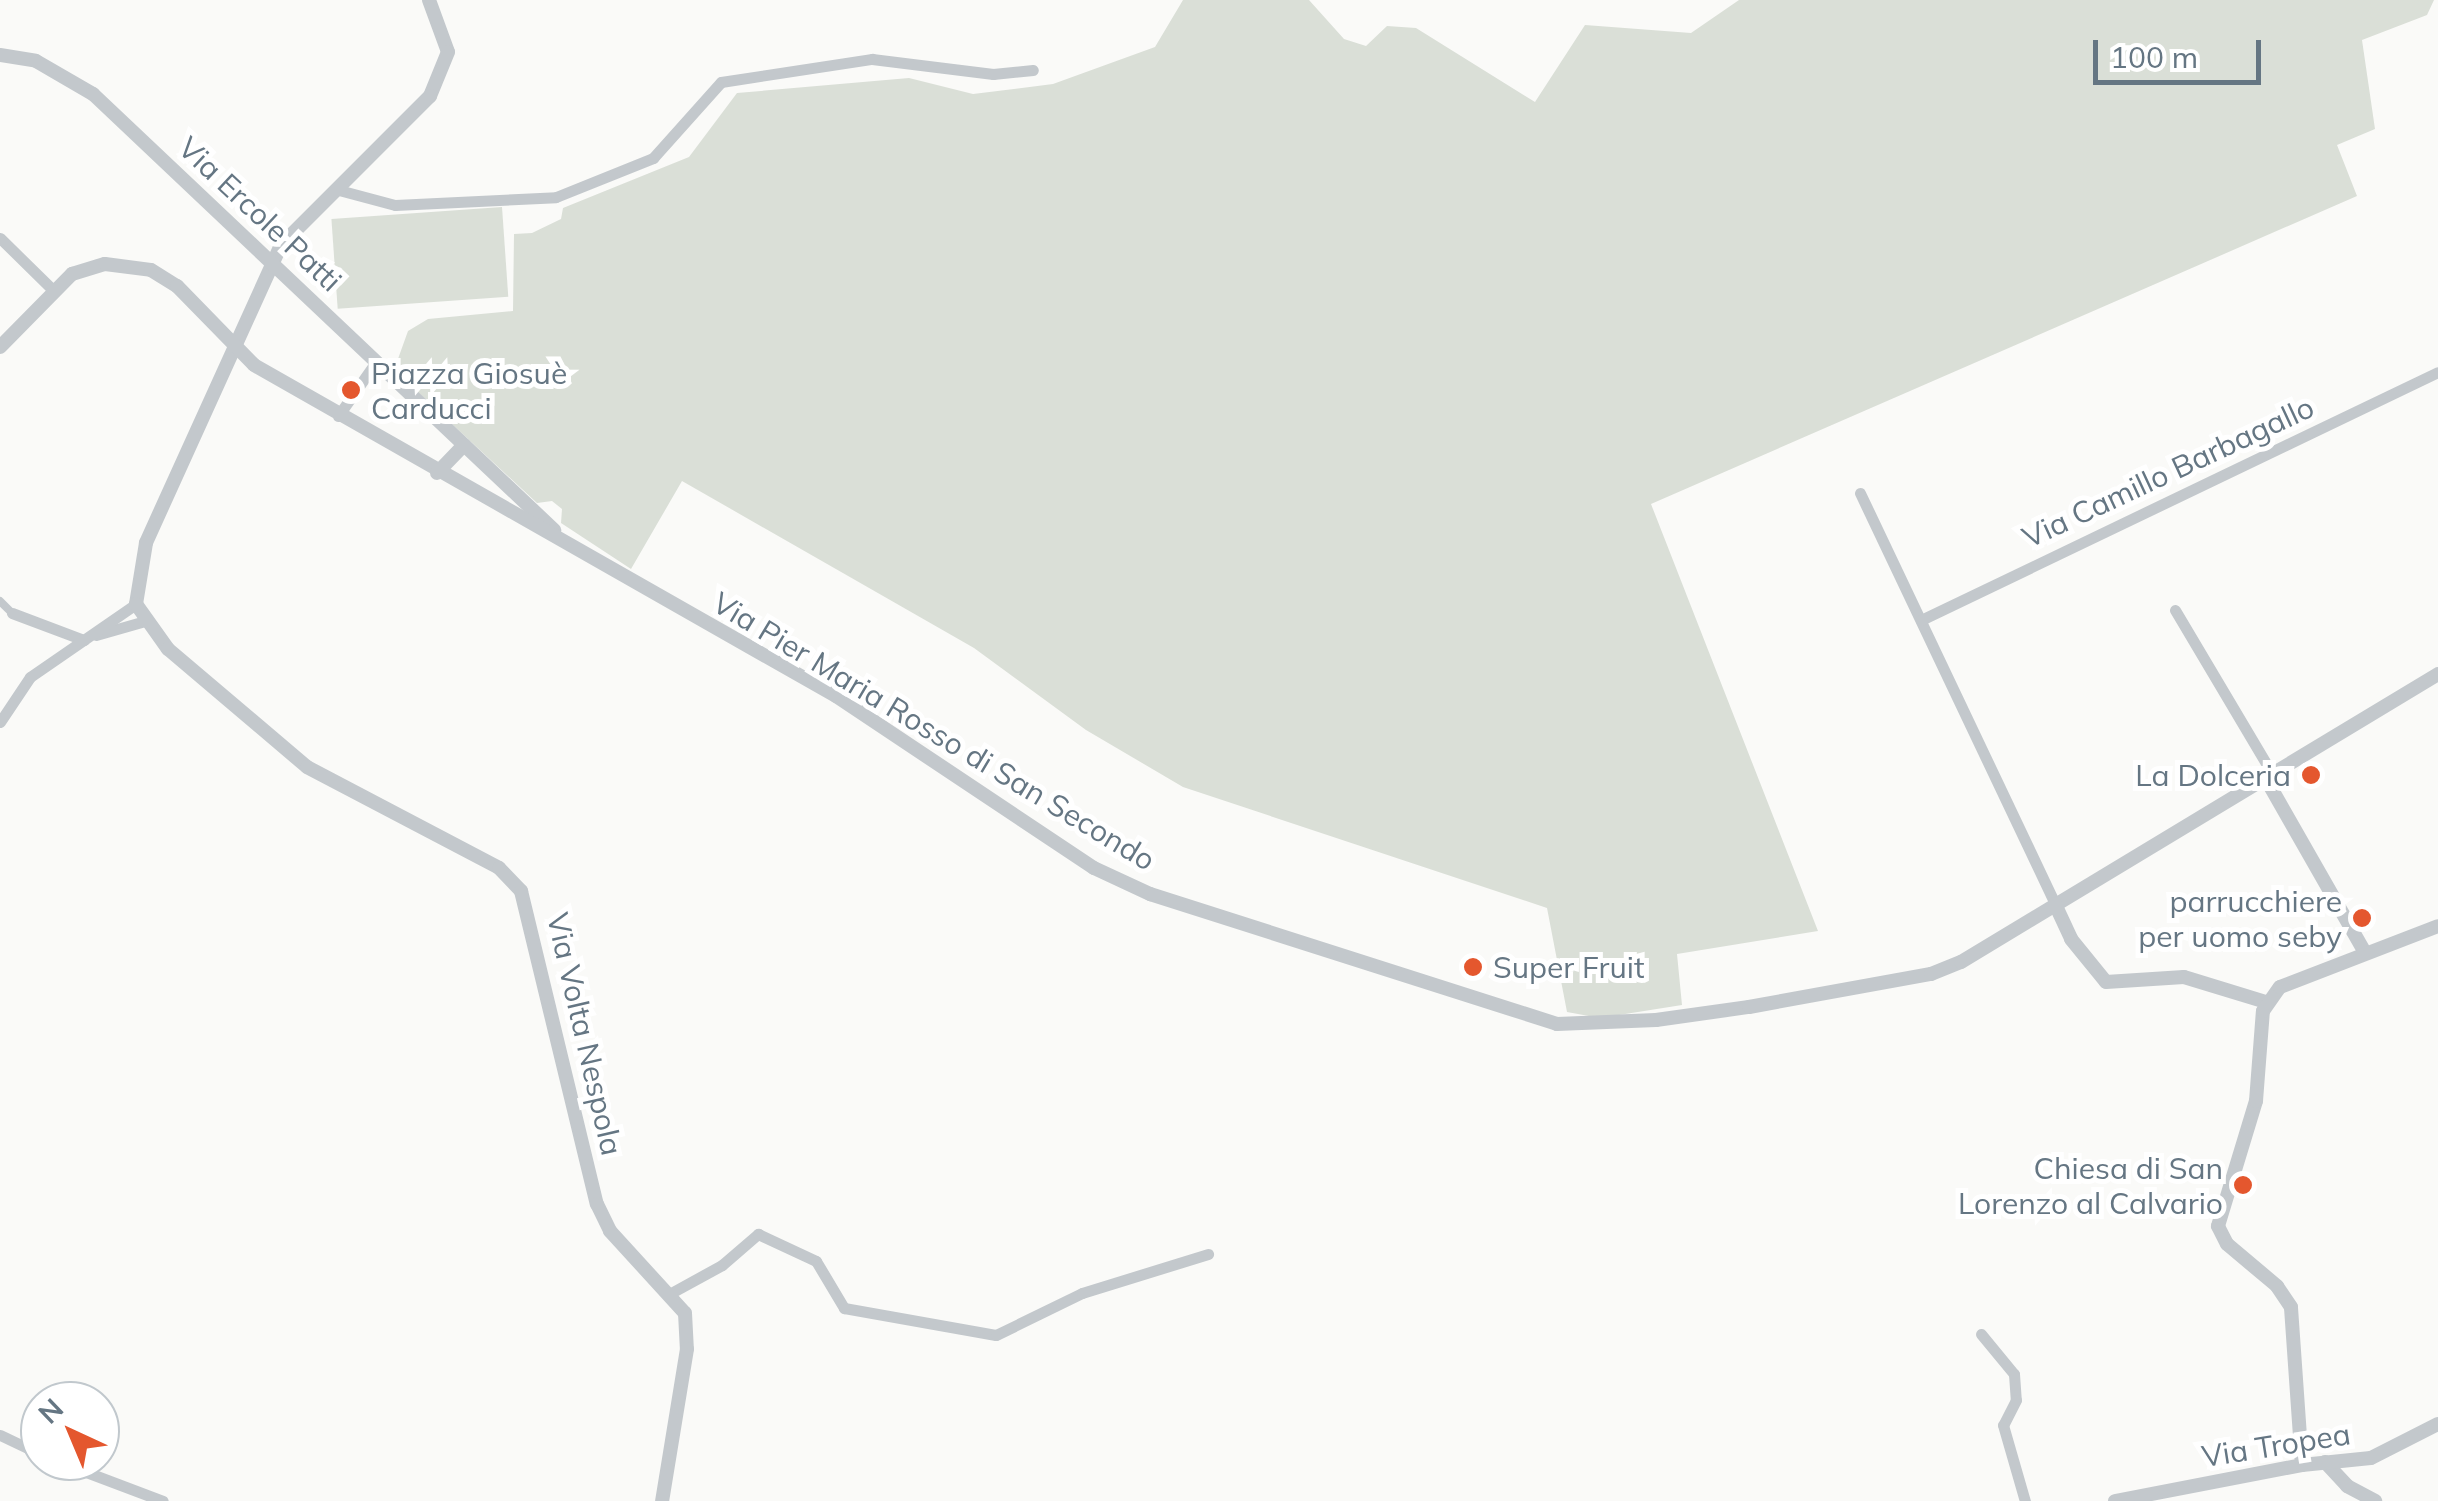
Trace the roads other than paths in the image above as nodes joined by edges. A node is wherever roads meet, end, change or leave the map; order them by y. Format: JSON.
{"nodes":[{"id":1,"x":429,"y":0,"type":"edge"},
{"id":2,"x":0,"y":56,"type":"edge"},
{"id":3,"x":1033,"y":70,"type":"dead end"},
{"id":4,"x":335,"y":189,"type":"junction"},
{"id":5,"x":0,"y":238,"type":"edge"},
{"id":6,"x":272,"y":261,"type":"junction"},
{"id":7,"x":54,"y":291,"type":"junction"},
{"id":8,"x":2,"y":340,"type":"edge"},
{"id":9,"x":235,"y":346,"type":"junction"},
{"id":10,"x":376,"y":362,"type":"junction"},
{"id":11,"x":2438,"y":372,"type":"edge"},
{"id":12,"x":338,"y":416,"type":"junction"},
{"id":13,"x":464,"y":445,"type":"junction"},
{"id":14,"x":437,"y":473,"type":"junction"},
{"id":15,"x":1860,"y":494,"type":"dead end"},
{"id":16,"x":608,"y":568,"type":"junction"},
{"id":17,"x":0,"y":601,"type":"edge"},
{"id":18,"x":136,"y":604,"type":"junction"},
{"id":19,"x":2175,"y":610,"type":"dead end"},
{"id":20,"x":12,"y":613,"type":"joint"},
{"id":21,"x":1921,"y":620,"type":"junction"},
{"id":22,"x":145,"y":622,"type":"junction"},
{"id":23,"x":86,"y":639,"type":"junction"},
{"id":24,"x":2438,"y":674,"type":"edge"},
{"id":25,"x":0,"y":722,"type":"edge"},
{"id":26,"x":2269,"y":776,"type":"junction"},
{"id":27,"x":2055,"y":904,"type":"junction"},
{"id":28,"x":2438,"y":926,"type":"edge"},
{"id":29,"x":2364,"y":951,"type":"junction"},
{"id":30,"x":2261,"y":999,"type":"junction"},
{"id":31,"x":1208,"y":1254,"type":"dead end"},
{"id":32,"x":671,"y":1293,"type":"junction"},
{"id":33,"x":1981,"y":1334,"type":"dead end"},
{"id":34,"x":2438,"y":1424,"type":"edge"},
{"id":35,"x":2325,"y":1462,"type":"junction"},
{"id":36,"x":2302,"y":1464,"type":"junction"},
{"id":37,"x":110,"y":1481,"type":"edge"},
{"id":38,"x":163,"y":1501,"type":"edge"},
{"id":39,"x":662,"y":1501,"type":"edge"},
{"id":40,"x":2025,"y":1501,"type":"edge"},
{"id":41,"x":2115,"y":1501,"type":"edge"},
{"id":42,"x":2375,"y":1501,"type":"edge"}],
"edges":[{"from":1,"to":4,"type":"street"},
{"from":2,"to":6,"type":"street","name":"Via Ercole Patti"},
{"from":3,"to":4,"type":"street"},
{"from":4,"to":6,"type":"street"},
{"from":5,"to":7,"type":"street"},
{"from":6,"to":9,"type":"street"},
{"from":6,"to":10,"type":"street","name":"Via Ercole Patti"},
{"from":7,"to":8,"type":"street","name":"Via Pier Maria Rosso di San Secondo"},
{"from":7,"to":9,"type":"street","name":"Via Pier Maria Rosso di San Secondo"},
{"from":9,"to":12,"type":"street","name":"Via Pier Maria Rosso di San Secondo"},
{"from":9,"to":18,"type":"street"},
{"from":10,"to":12,"type":"street"},
{"from":10,"to":13,"type":"street","name":"Via Ercole Patti"},
{"from":11,"to":21,"type":"street","name":"Via Camillo Barbagallo"},
{"from":12,"to":14,"type":"street","name":"Via Pier Maria Rosso di San Secondo"},
{"from":13,"to":14,"type":"street"},
{"from":13,"to":16,"type":"street","name":"Via Ercole Patti"},
{"from":14,"to":16,"type":"street","name":"Via Pier Maria Rosso di San Secondo"},
{"from":15,"to":21,"type":"street"},
{"from":16,"to":27,"type":"street","name":"Via Pier Maria Rosso di San Secondo"},
{"from":17,"to":20,"type":"street"},
{"from":18,"to":22,"type":"street","name":"Via Volta Nespola"},
{"from":18,"to":23,"type":"street"},
{"from":19,"to":26,"type":"street"},
{"from":20,"to":23,"type":"street"},
{"from":21,"to":27,"type":"street"},
{"from":22,"to":23,"type":"street"},
{"from":22,"to":32,"type":"street","name":"Via Volta Nespola"},
{"from":23,"to":25,"type":"street"},
{"from":24,"to":26,"type":"street","name":"Via Pier Maria Rosso di San Secondo"},
{"from":26,"to":27,"type":"street","name":"Via Pier Maria Rosso di San Secondo"},
{"from":26,"to":29,"type":"street"},
{"from":27,"to":30,"type":"street"},
{"from":28,"to":29,"type":"street"},
{"from":29,"to":30,"type":"street"},
{"from":30,"to":36,"type":"street"},
{"from":31,"to":32,"type":"street"},
{"from":32,"to":39,"type":"street","name":"Via Volta Nespola"},
{"from":33,"to":40,"type":"street"},
{"from":34,"to":35,"type":"street","name":"Via Tropea"},
{"from":35,"to":36,"type":"street","name":"Via Tropea"},
{"from":35,"to":42,"type":"street"},
{"from":36,"to":41,"type":"street","name":"Via Tropea"},
{"from":37,"to":38,"type":"street"}]}
